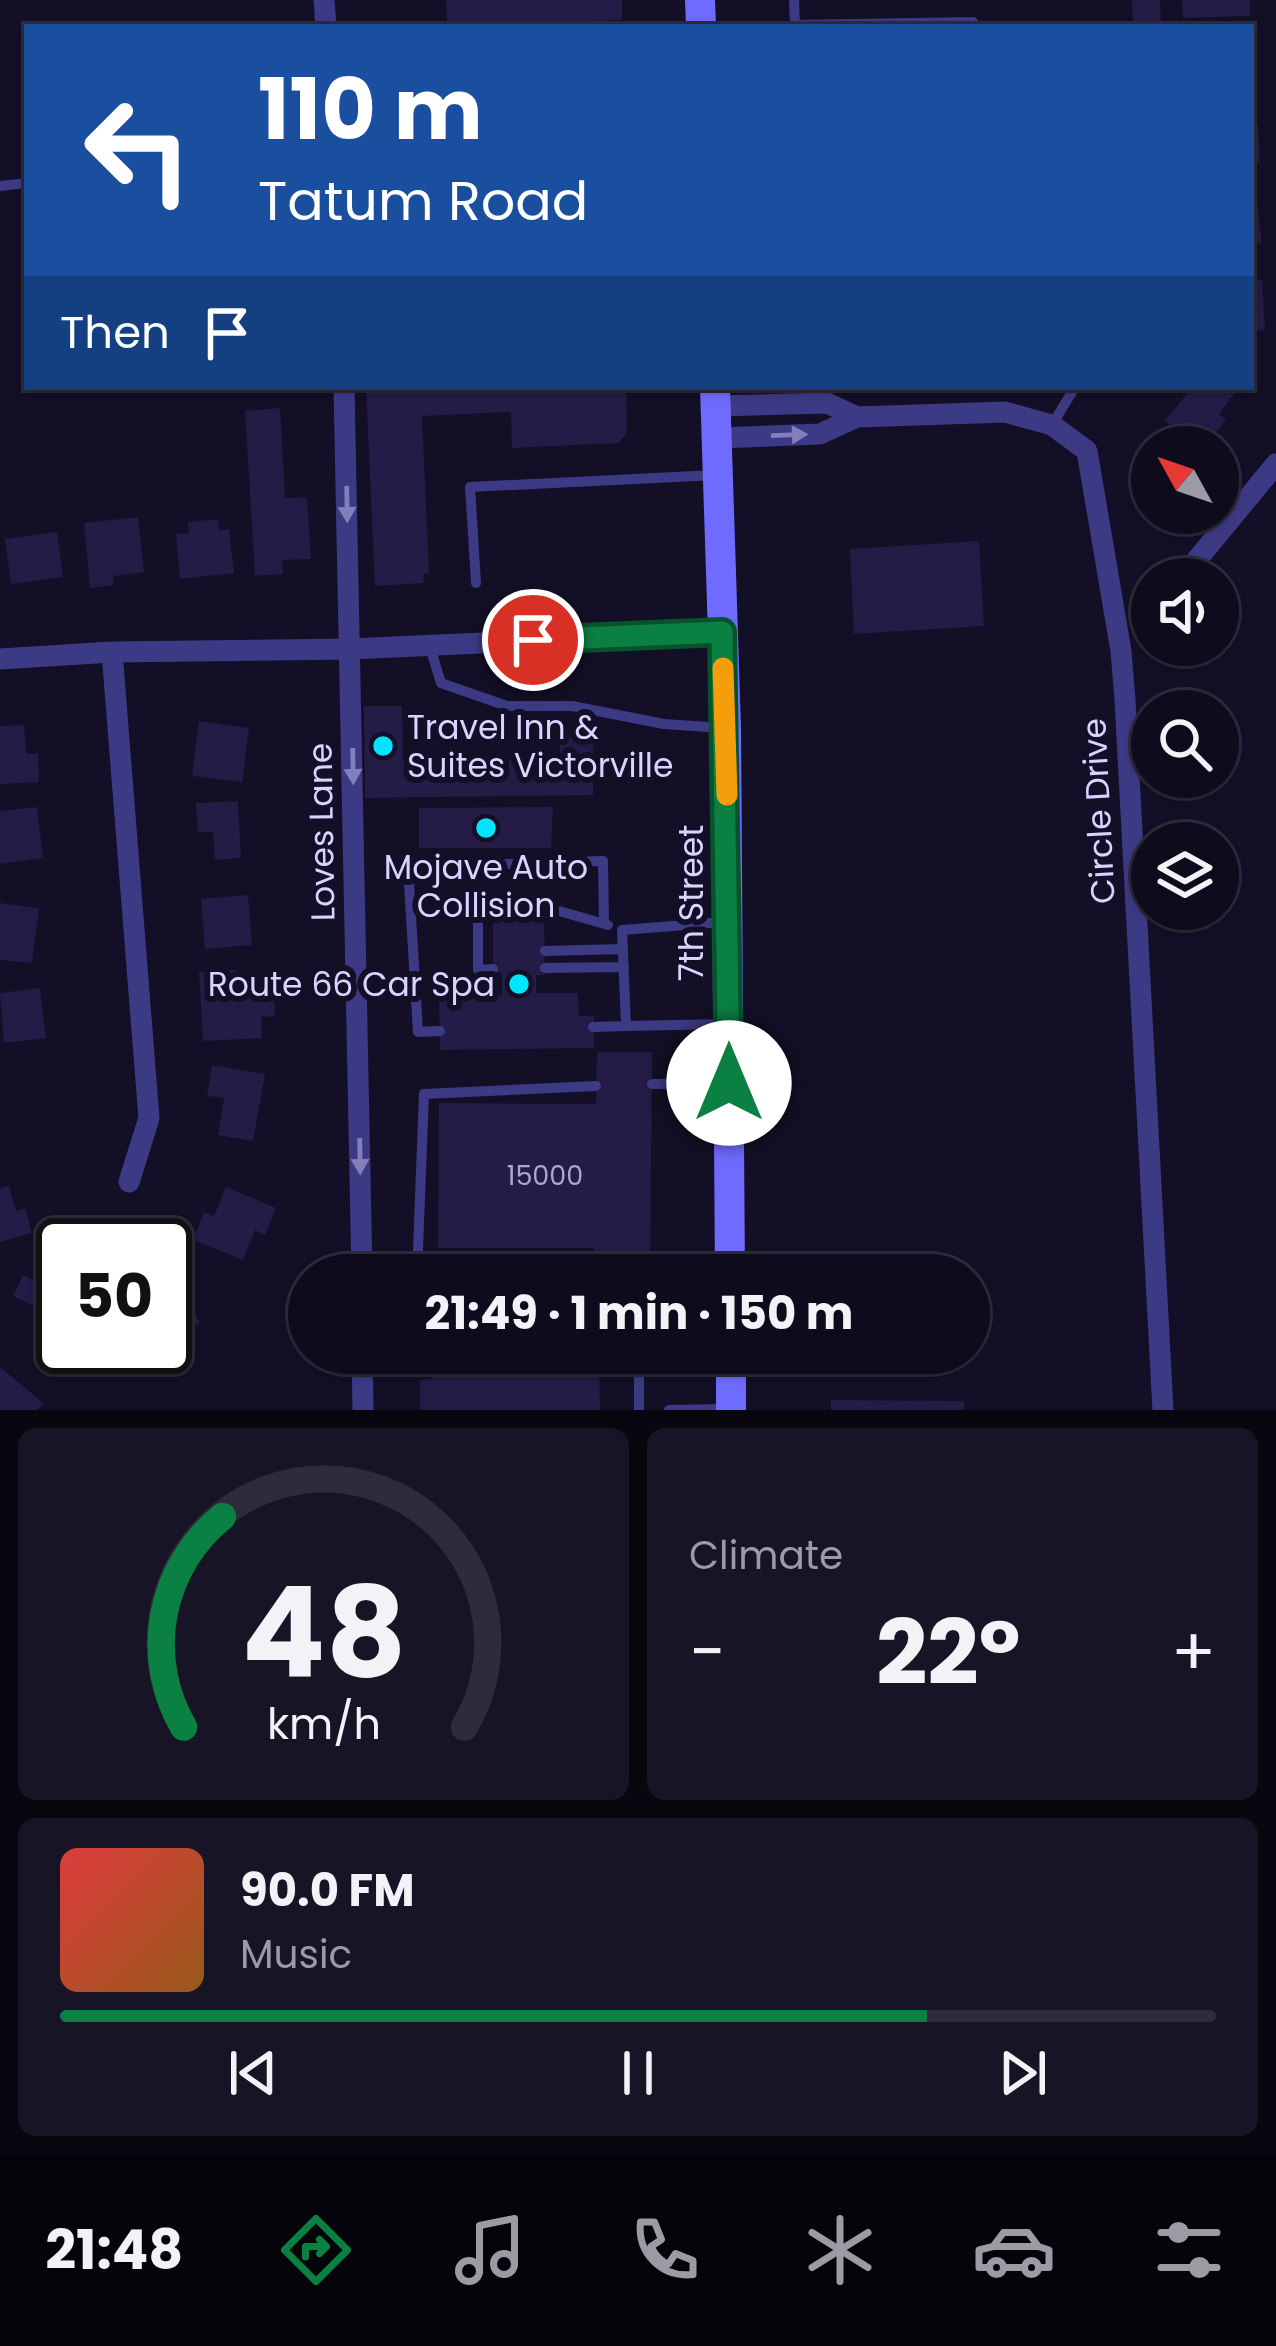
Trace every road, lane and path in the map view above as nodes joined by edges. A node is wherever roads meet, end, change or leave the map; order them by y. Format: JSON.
{"nodes":[{"id":1,"x":854,"y":24,"type":"edge"},
{"id":2,"x":974,"y":24,"type":"edge"},
{"id":3,"x":344,"y":390,"type":"edge"},
{"id":4,"x":1073,"y":390,"type":"edge"},
{"id":5,"x":715,"y":397,"type":"edge"},
{"id":6,"x":857,"y":417,"type":"junction"},
{"id":7,"x":1052,"y":425,"type":"junction"},
{"id":8,"x":717,"y":438,"type":"junction"},
{"id":9,"x":1276,"y":464,"type":"edge"},
{"id":10,"x":718,"y":475,"type":"junction"},
{"id":11,"x":1198,"y":558,"type":"edge"},
{"id":12,"x":476,"y":583,"type":"dead end"},
{"id":13,"x":722,"y":632,"type":"junction"},
{"id":14,"x":429,"y":644,"type":"junction"},
{"id":15,"x":350,"y":649,"type":"junction"},
{"id":16,"x":112,"y":652,"type":"junction"},
{"id":17,"x":0,"y":659,"type":"edge"},
{"id":18,"x":726,"y":728,"type":"junction"},
{"id":19,"x":728,"y":921,"type":"junction"},
{"id":20,"x":604,"y":924,"type":"junction"},
{"id":21,"x":622,"y":930,"type":"junction"},
{"id":22,"x":623,"y":949,"type":"junction"},
{"id":23,"x":478,"y":950,"type":"junction"},
{"id":24,"x":493,"y":950,"type":"dead end"},
{"id":25,"x":545,"y":951,"type":"dead end"},
{"id":26,"x":624,"y":967,"type":"junction"},
{"id":27,"x":544,"y":968,"type":"dead end"},
{"id":28,"x":493,"y":969,"type":"dead end"},
{"id":29,"x":728,"y":1024,"type":"junction"},
{"id":30,"x":626,"y":1026,"type":"junction"},
{"id":31,"x":593,"y":1027,"type":"dead end"},
{"id":32,"x":440,"y":1031,"type":"dead end"},
{"id":33,"x":729,"y":1083,"type":"junction"},
{"id":34,"x":652,"y":1084,"type":"dead end"},
{"id":35,"x":596,"y":1087,"type":"dead end"},
{"id":36,"x":129,"y":1181,"type":"dead end"},
{"id":37,"x":362,"y":1254,"type":"edge"},
{"id":38,"x":418,"y":1254,"type":"edge"},
{"id":39,"x":730,"y":1254,"type":"edge"},
{"id":40,"x":362,"y":1374,"type":"edge"},
{"id":41,"x":638,"y":1374,"type":"edge"},
{"id":42,"x":731,"y":1374,"type":"edge"},
{"id":43,"x":731,"y":1409,"type":"edge"},
{"id":44,"x":363,"y":1410,"type":"edge"},
{"id":45,"x":639,"y":1410,"type":"edge"},
{"id":46,"x":669,"y":1410,"type":"edge"},
{"id":47,"x":1163,"y":1410,"type":"edge"}],
"edges":[{"from":1,"to":2,"type":"lane"},
{"from":3,"to":15,"type":"street","name":"Loves Lane","one_way":true},
{"from":4,"to":7,"type":"lane"},
{"from":5,"to":6,"type":"street"},
{"from":5,"to":8,"type":"main road","name":"7th Street"},
{"from":6,"to":7,"type":"street"},
{"from":8,"to":6,"type":"street","one_way":true},
{"from":7,"to":47,"type":"street","name":"Circle Drive"},
{"from":8,"to":10,"type":"main road","name":"7th Street"},
{"from":9,"to":11,"type":"street"},
{"from":10,"to":12,"type":"lane"},
{"from":10,"to":13,"type":"main road","name":"7th Street"},
{"from":13,"to":14,"type":"street"},
{"from":13,"to":18,"type":"main road","name":"7th Street"},
{"from":14,"to":15,"type":"street"},
{"from":14,"to":18,"type":"lane"},
{"from":15,"to":16,"type":"street"},
{"from":15,"to":37,"type":"street","name":"Loves Lane","one_way":true},
{"from":16,"to":17,"type":"street"},
{"from":16,"to":36,"type":"street"},
{"from":18,"to":19,"type":"main road","name":"7th Street"},
{"from":19,"to":21,"type":"lane"},
{"from":19,"to":29,"type":"main road","name":"7th Street"},
{"from":20,"to":21,"type":"lane"},
{"from":20,"to":23,"type":"lane"},
{"from":20,"to":32,"type":"lane"},
{"from":21,"to":22,"type":"lane"},
{"from":22,"to":25,"type":"lane"},
{"from":22,"to":26,"type":"lane"},
{"from":23,"to":24,"type":"lane"},
{"from":23,"to":28,"type":"lane"},
{"from":26,"to":27,"type":"lane"},
{"from":26,"to":30,"type":"lane"},
{"from":29,"to":30,"type":"lane"},
{"from":29,"to":33,"type":"main road","name":"7th Street"},
{"from":30,"to":31,"type":"lane"},
{"from":33,"to":34,"type":"lane"},
{"from":33,"to":39,"type":"main road","name":"7th Street"},
{"from":35,"to":38,"type":"lane"},
{"from":40,"to":44,"type":"street"},
{"from":41,"to":45,"type":"lane"},
{"from":42,"to":43,"type":"main road"},
{"from":43,"to":46,"type":"lane"}]}
